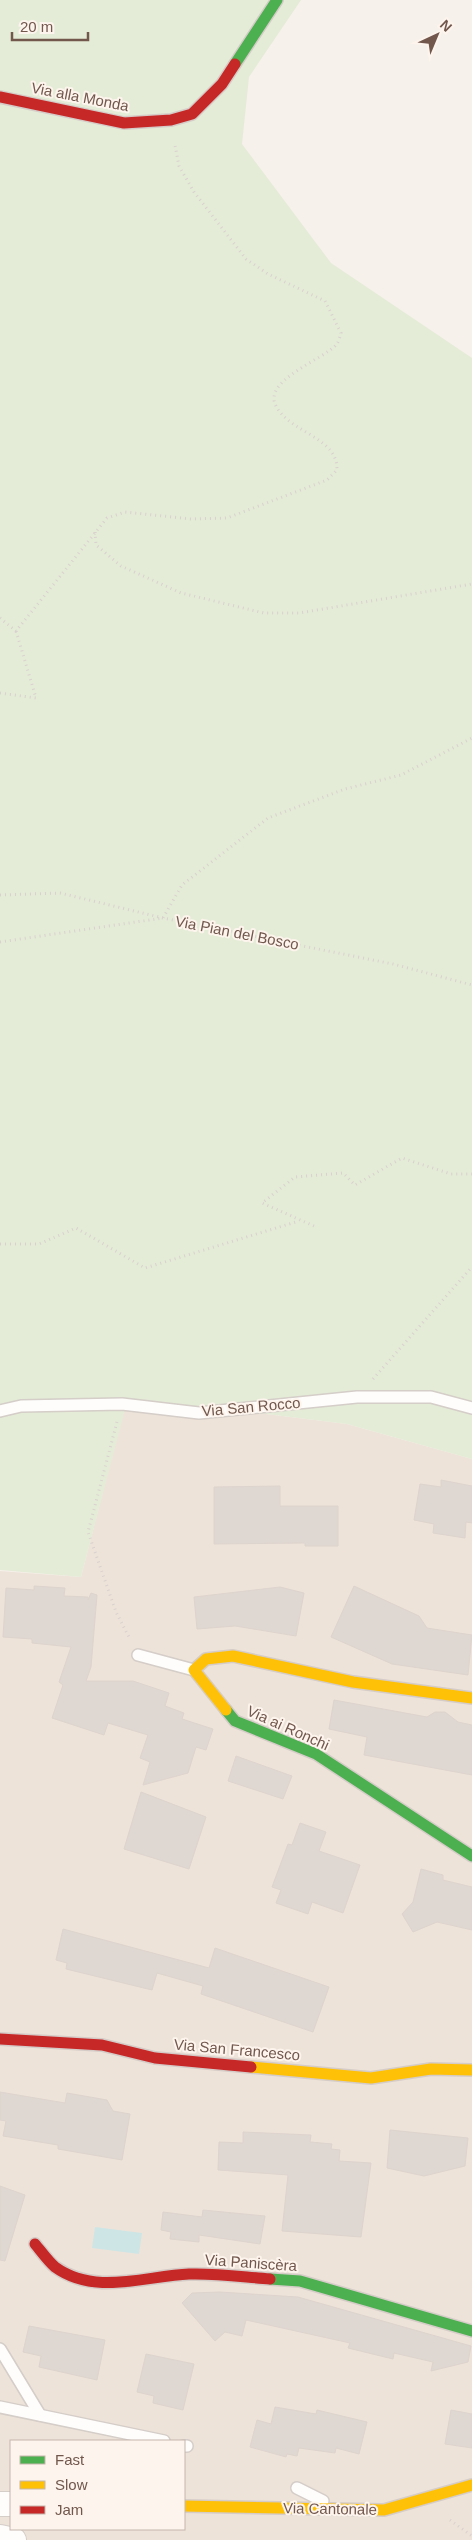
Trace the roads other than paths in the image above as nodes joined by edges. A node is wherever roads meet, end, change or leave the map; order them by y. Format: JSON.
{"nodes":[{"id":1,"x":277,"y":0,"type":"edge"},
{"id":2,"x":0,"y":97,"type":"edge"},
{"id":3,"x":472,"y":1408,"type":"edge"},
{"id":4,"x":0,"y":1411,"type":"edge"},
{"id":5,"x":138,"y":1655,"type":"road end"},
{"id":6,"x":194,"y":1670,"type":"junction"},
{"id":7,"x":472,"y":1698,"type":"edge"},
{"id":8,"x":472,"y":1856,"type":"edge"},
{"id":9,"x":0,"y":2039,"type":"edge"},
{"id":10,"x":472,"y":2070,"type":"edge"},
{"id":11,"x":35,"y":2244,"type":"dead end"},
{"id":12,"x":472,"y":2331,"type":"edge"},
{"id":13,"x":0,"y":2349,"type":"edge"},
{"id":14,"x":0,"y":2407,"type":"edge"},
{"id":15,"x":40,"y":2415,"type":"junction"},
{"id":16,"x":159,"y":2440,"type":"edge"},
{"id":17,"x":472,"y":2485,"type":"edge"},
{"id":18,"x":297,"y":2488,"type":"dead end"},
{"id":19,"x":185,"y":2506,"type":"edge"},
{"id":20,"x":340,"y":2509,"type":"junction"},
{"id":21,"x":0,"y":2537,"type":"edge"},
{"id":22,"x":14,"y":2540,"type":"edge"}],
"edges":[{"from":1,"to":2,"type":"street","name":"Via alla Monda"},
{"from":3,"to":4,"type":"lane","name":"Via San Rocco"},
{"from":5,"to":6,"type":"lane"},
{"from":6,"to":7,"type":"street"},
{"from":6,"to":8,"type":"street","name":"Via ai Ronchi"},
{"from":9,"to":10,"type":"street","name":"Via San Francesco"},
{"from":11,"to":12,"type":"street","name":"Via Paniscèra"},
{"from":13,"to":15,"type":"lane"},
{"from":14,"to":15,"type":"lane"},
{"from":15,"to":16,"type":"lane"},
{"from":17,"to":20,"type":"street","name":"Via Cantonale"},
{"from":18,"to":20,"type":"lane"},
{"from":19,"to":20,"type":"street","name":"Via Cantonale"},
{"from":21,"to":22,"type":"street"}]}
